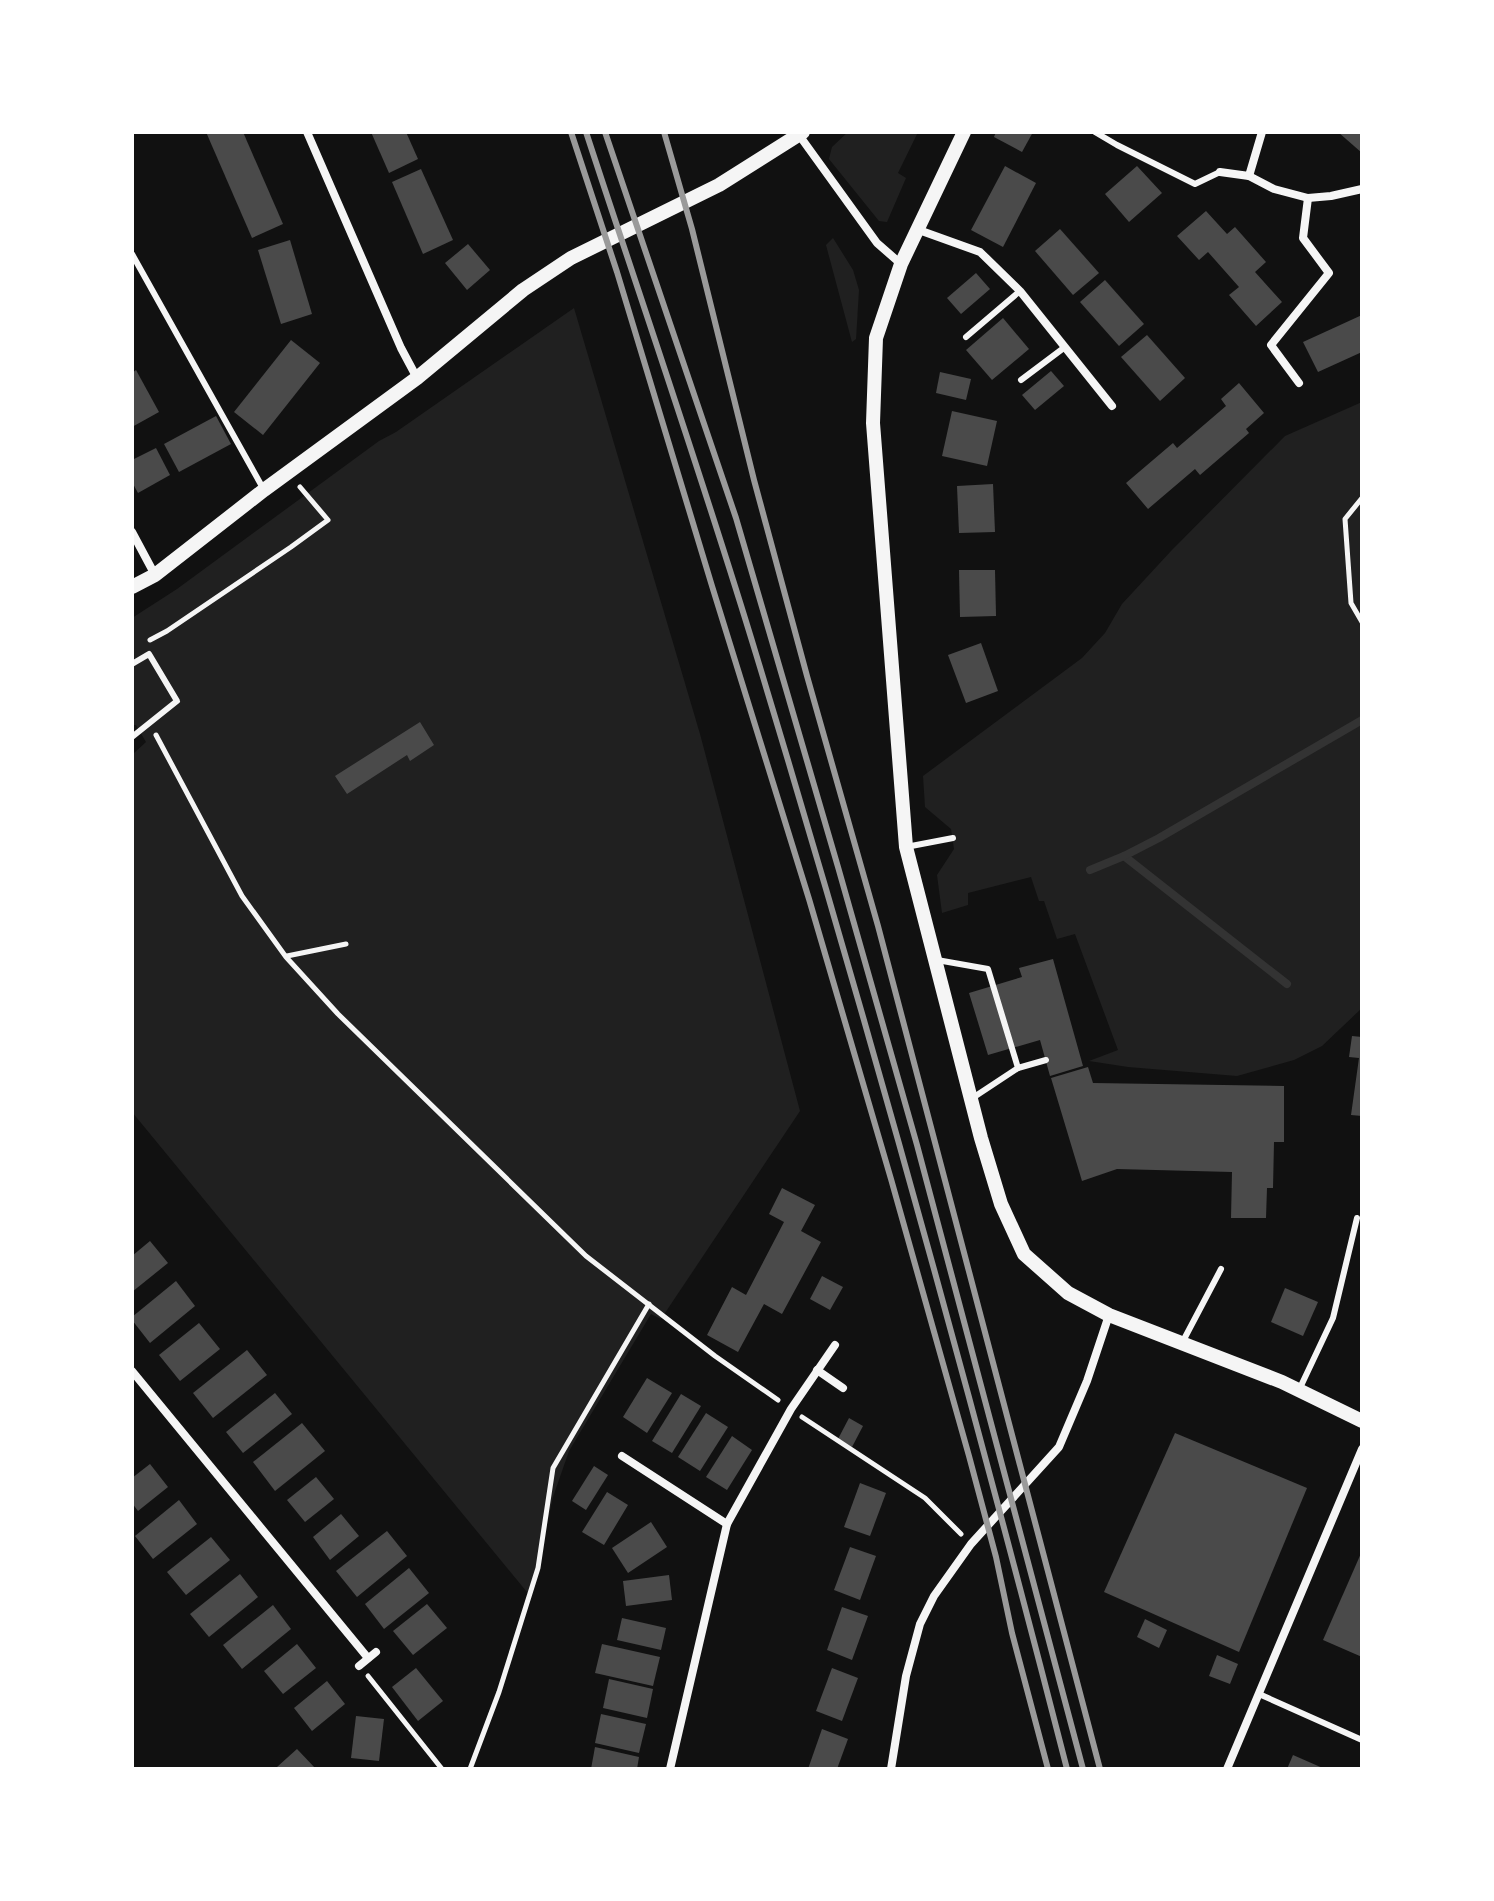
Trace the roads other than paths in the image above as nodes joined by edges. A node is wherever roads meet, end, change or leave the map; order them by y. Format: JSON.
{"nodes":[{"id":1,"x":307,"y":132,"type":"edge"},
{"id":2,"x":964,"y":132,"type":"edge"},
{"id":3,"x":1095,"y":132,"type":"edge"},
{"id":4,"x":1262,"y":132,"type":"edge"},
{"id":5,"x":800,"y":133,"type":"edge"},
{"id":6,"x":1220,"y":172,"type":"joint"},
{"id":7,"x":1249,"y":176,"type":"junction"},
{"id":8,"x":1362,"y":189,"type":"edge"},
{"id":9,"x":1308,"y":198,"type":"junction"},
{"id":10,"x":916,"y":229,"type":"junction"},
{"id":11,"x":132,"y":254,"type":"edge"},
{"id":12,"x":901,"y":264,"type":"junction"},
{"id":13,"x":1020,"y":291,"type":"junction"},
{"id":14,"x":966,"y":337,"type":"dead end"},
{"id":15,"x":1065,"y":347,"type":"junction"},
{"id":16,"x":417,"y":378,"type":"junction"},
{"id":17,"x":1021,"y":380,"type":"dead end"},
{"id":18,"x":1299,"y":383,"type":"dead end"},
{"id":19,"x":1112,"y":406,"type":"dead end"},
{"id":20,"x":264,"y":490,"type":"junction"},
{"id":21,"x":132,"y":532,"type":"edge"},
{"id":22,"x":155,"y":575,"type":"junction"},
{"id":23,"x":132,"y":587,"type":"edge"},
{"id":24,"x":132,"y":664,"type":"edge"},
{"id":25,"x":132,"y":737,"type":"edge"},
{"id":26,"x":953,"y":838,"type":"dead end"},
{"id":27,"x":906,"y":847,"type":"junction"},
{"id":28,"x":935,"y":959,"type":"junction"},
{"id":29,"x":1046,"y":1060,"type":"dead end"},
{"id":30,"x":1018,"y":1068,"type":"junction"},
{"id":31,"x":971,"y":1099,"type":"junction"},
{"id":32,"x":1357,"y":1218,"type":"dead end"},
{"id":33,"x":1221,"y":1269,"type":"dead end"},
{"id":34,"x":1109,"y":1315,"type":"junction"},
{"id":35,"x":1182,"y":1343,"type":"junction"},
{"id":36,"x":835,"y":1345,"type":"dead end"},
{"id":37,"x":817,"y":1370,"type":"junction"},
{"id":38,"x":132,"y":1371,"type":"edge"},
{"id":39,"x":843,"y":1388,"type":"dead end"},
{"id":40,"x":1299,"y":1390,"type":"junction"},
{"id":41,"x":1362,"y":1421,"type":"edge"},
{"id":42,"x":1362,"y":1449,"type":"edge"},
{"id":43,"x":622,"y":1456,"type":"dead end"},
{"id":44,"x":727,"y":1524,"type":"junction"},
{"id":45,"x":359,"y":1666,"type":"road end"},
{"id":46,"x":1259,"y":1694,"type":"junction"},
{"id":47,"x":1362,"y":1740,"type":"edge"},
{"id":48,"x":670,"y":1769,"type":"edge"},
{"id":49,"x":891,"y":1769,"type":"edge"},
{"id":50,"x":1227,"y":1769,"type":"edge"}],
"edges":[{"from":1,"to":16,"type":"street"},
{"from":2,"to":10,"type":"street"},
{"from":3,"to":6,"type":"lane"},
{"from":4,"to":7,"type":"street"},
{"from":5,"to":12,"type":"street"},
{"from":5,"to":16,"type":"street"},
{"from":6,"to":7,"type":"street"},
{"from":7,"to":9,"type":"street"},
{"from":8,"to":9,"type":"street"},
{"from":9,"to":18,"type":"street"},
{"from":10,"to":12,"type":"street"},
{"from":10,"to":13,"type":"street"},
{"from":11,"to":20,"type":"lane"},
{"from":12,"to":27,"type":"street"},
{"from":13,"to":14,"type":"lane"},
{"from":13,"to":15,"type":"street"},
{"from":15,"to":17,"type":"lane"},
{"from":15,"to":19,"type":"street"},
{"from":16,"to":20,"type":"street"},
{"from":20,"to":22,"type":"street"},
{"from":21,"to":22,"type":"street"},
{"from":22,"to":23,"type":"street"},
{"from":24,"to":25,"type":"lane"},
{"from":26,"to":27,"type":"lane"},
{"from":27,"to":28,"type":"street"},
{"from":28,"to":30,"type":"lane"},
{"from":28,"to":31,"type":"street"},
{"from":29,"to":30,"type":"lane"},
{"from":30,"to":31,"type":"lane"},
{"from":31,"to":34,"type":"street"},
{"from":32,"to":40,"type":"lane"},
{"from":33,"to":35,"type":"lane"},
{"from":34,"to":35,"type":"street"},
{"from":34,"to":49,"type":"street"},
{"from":35,"to":40,"type":"street"},
{"from":36,"to":37,"type":"street"},
{"from":37,"to":39,"type":"street"},
{"from":37,"to":44,"type":"street"},
{"from":38,"to":45,"type":"street"},
{"from":40,"to":41,"type":"street"},
{"from":42,"to":46,"type":"street"},
{"from":43,"to":44,"type":"street"},
{"from":44,"to":48,"type":"street"},
{"from":46,"to":47,"type":"lane"},
{"from":46,"to":50,"type":"street"}]}
